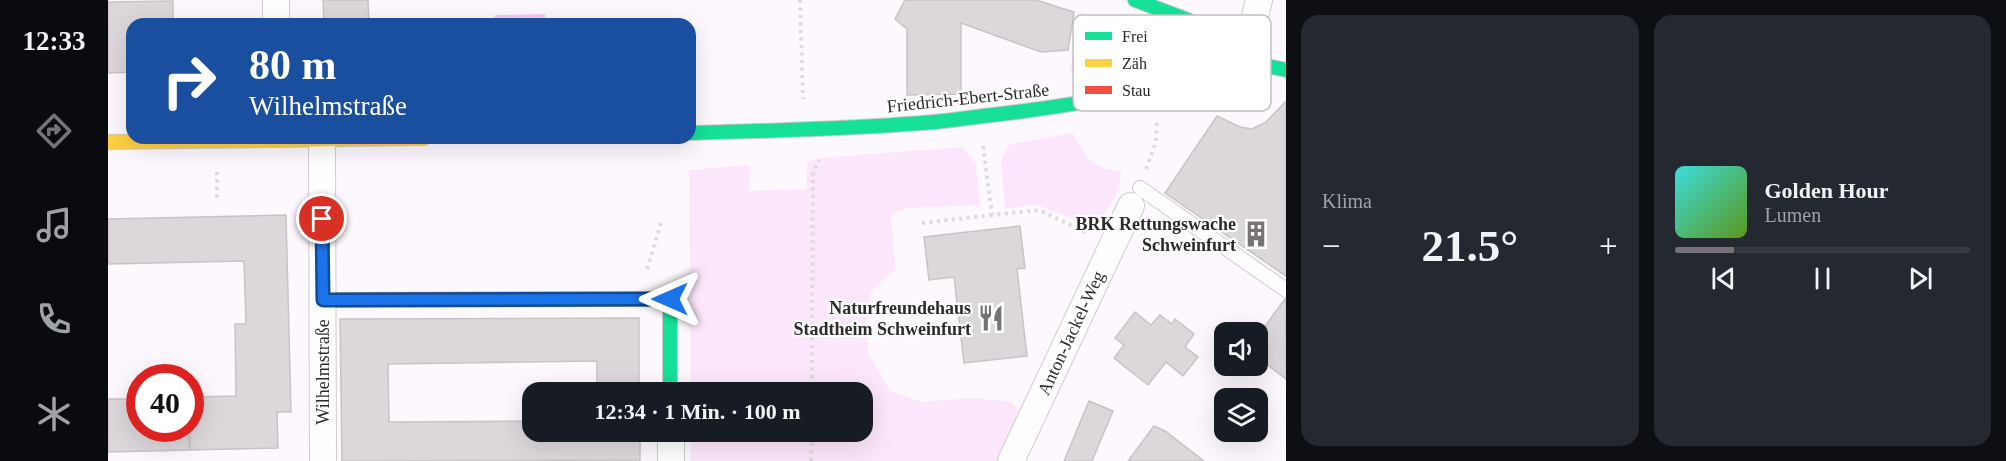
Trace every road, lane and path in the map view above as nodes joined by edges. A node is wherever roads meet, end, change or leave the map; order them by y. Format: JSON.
{"nodes":[{"id":1,"x":276,"y":0,"type":"edge"},
{"id":2,"x":800,"y":0,"type":"edge"},
{"id":3,"x":1135,"y":0,"type":"edge"},
{"id":4,"x":1259,"y":0,"type":"edge"},
{"id":5,"x":1175,"y":15,"type":"edge"},
{"id":6,"x":1255,"y":15,"type":"edge"},
{"id":7,"x":276,"y":18,"type":"edge"},
{"id":8,"x":1271,"y":67,"type":"edge"},
{"id":9,"x":1286,"y":70,"type":"edge"},
{"id":10,"x":1073,"y":104,"type":"edge"},
{"id":11,"x":803,"y":106,"type":"dead end"},
{"id":12,"x":1158,"y":115,"type":"dead end"},
{"id":13,"x":696,"y":133,"type":"edge"},
{"id":14,"x":108,"y":142,"type":"edge"},
{"id":15,"x":126,"y":142,"type":"edge"},
{"id":16,"x":982,"y":142,"type":"dead end"},
{"id":17,"x":322,"y":144,"type":"edge"},
{"id":18,"x":813,"y":174,"type":"dead end"},
{"id":19,"x":1135,"y":197,"type":"junction"},
{"id":20,"x":992,"y":215,"type":"junction"},
{"id":21,"x":662,"y":220,"type":"dead end"},
{"id":22,"x":922,"y":223,"type":"dead end"},
{"id":23,"x":1112,"y":246,"type":"junction"},
{"id":24,"x":647,"y":266,"type":"dead end"},
{"id":25,"x":1286,"y":290,"type":"edge"},
{"id":26,"x":323,"y":300,"type":"junction"},
{"id":27,"x":670,"y":382,"type":"edge"},
{"id":28,"x":812,"y":382,"type":"edge"},
{"id":29,"x":670,"y":442,"type":"edge"},
{"id":30,"x":812,"y":442,"type":"edge"},
{"id":31,"x":323,"y":461,"type":"edge"},
{"id":32,"x":671,"y":461,"type":"edge"},
{"id":33,"x":812,"y":461,"type":"edge"},
{"id":34,"x":1011,"y":461,"type":"edge"}],
"edges":[{"from":1,"to":7,"type":"street"},
{"from":2,"to":11,"type":"path"},
{"from":3,"to":5,"type":"main road"},
{"from":4,"to":6,"type":"street"},
{"from":8,"to":9,"type":"main road"},
{"from":10,"to":13,"type":"main road","name":"Friedrich-Ebert-Straße"},
{"from":12,"to":19,"type":"path"},
{"from":14,"to":15,"type":"main road"},
{"from":16,"to":20,"type":"path"},
{"from":17,"to":26,"type":"street","name":"Wilhelmstraße"},
{"from":18,"to":28,"type":"path"},
{"from":19,"to":23,"type":"street","name":"Anton-Jackel-Weg"},
{"from":19,"to":25,"type":"lane"},
{"from":20,"to":22,"type":"path"},
{"from":20,"to":23,"type":"path"},
{"from":21,"to":24,"type":"path"},
{"from":23,"to":34,"type":"street","name":"Anton-Jackel-Weg"},
{"from":26,"to":27,"type":"main road"},
{"from":26,"to":31,"type":"street","name":"Wilhelmstraße"},
{"from":29,"to":32,"type":"street"},
{"from":30,"to":33,"type":"path"}]}
